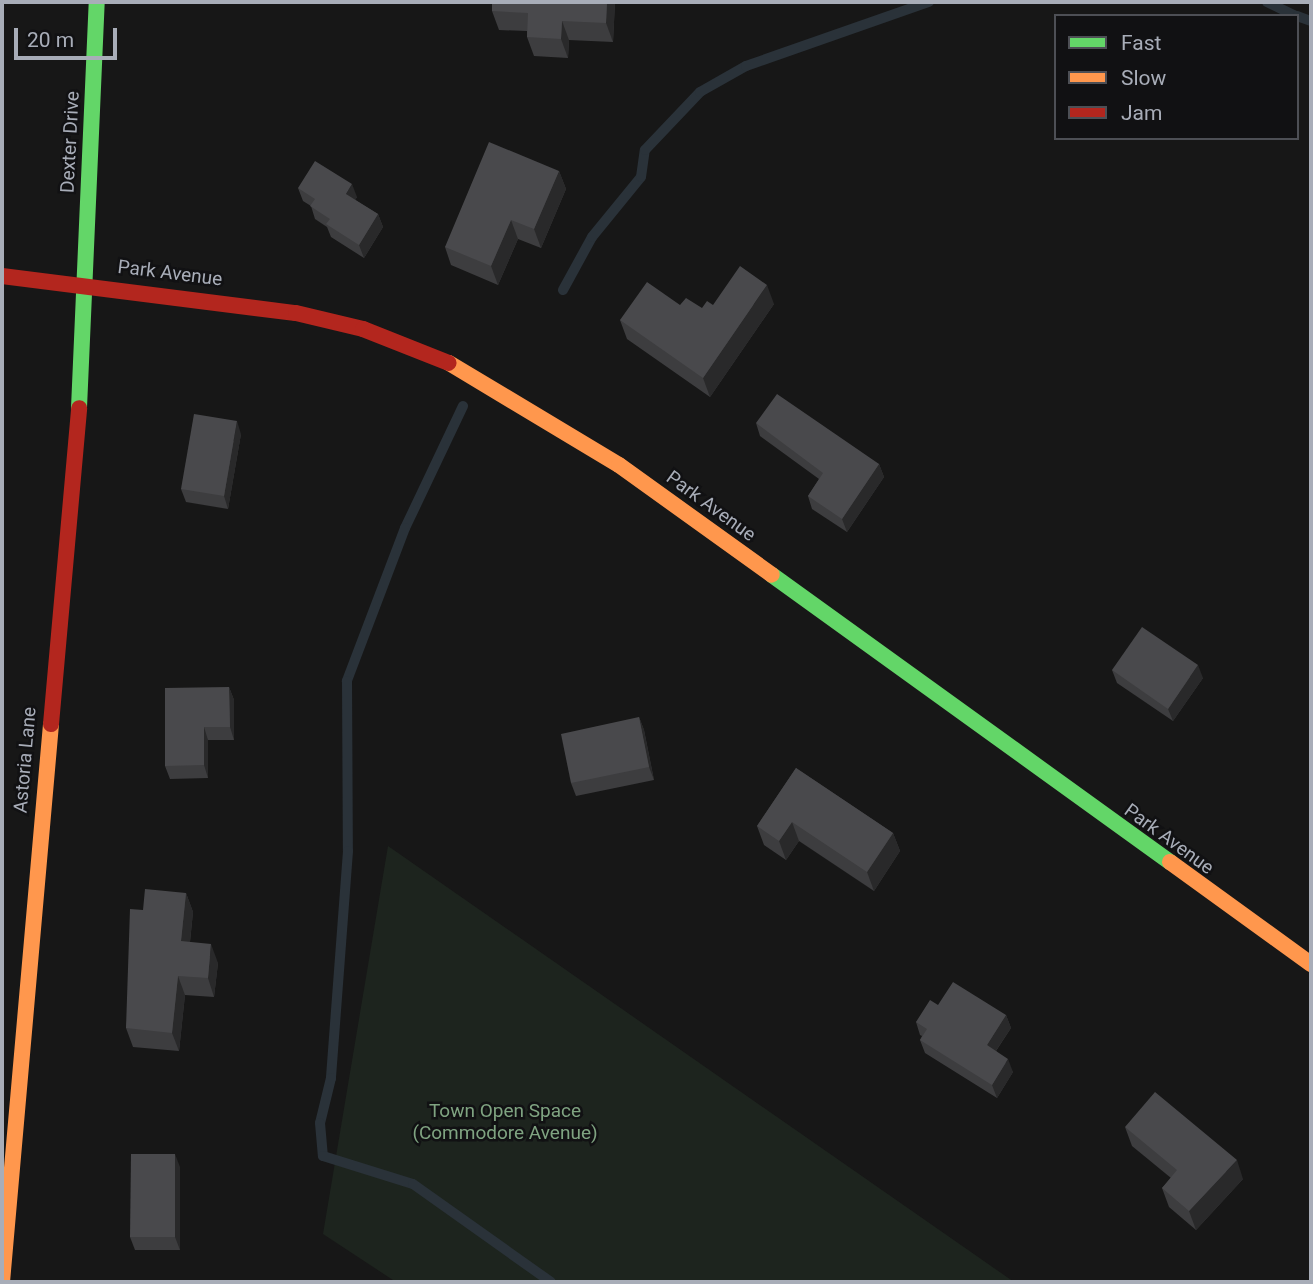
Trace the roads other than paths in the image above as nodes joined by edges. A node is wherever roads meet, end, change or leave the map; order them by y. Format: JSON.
{"nodes":[{"id":1,"x":97,"y":2,"type":"edge"},
{"id":2,"x":2,"y":276,"type":"edge"},
{"id":3,"x":85,"y":284,"type":"junction"},
{"id":4,"x":1311,"y":964,"type":"edge"},
{"id":5,"x":2,"y":1282,"type":"edge"}],
"edges":[{"from":1,"to":3,"type":"street","name":"Dexter Drive"},
{"from":2,"to":3,"type":"street","name":"Park Avenue"},
{"from":3,"to":4,"type":"street","name":"Park Avenue"},
{"from":3,"to":5,"type":"street","name":"Astoria Lane"}]}
